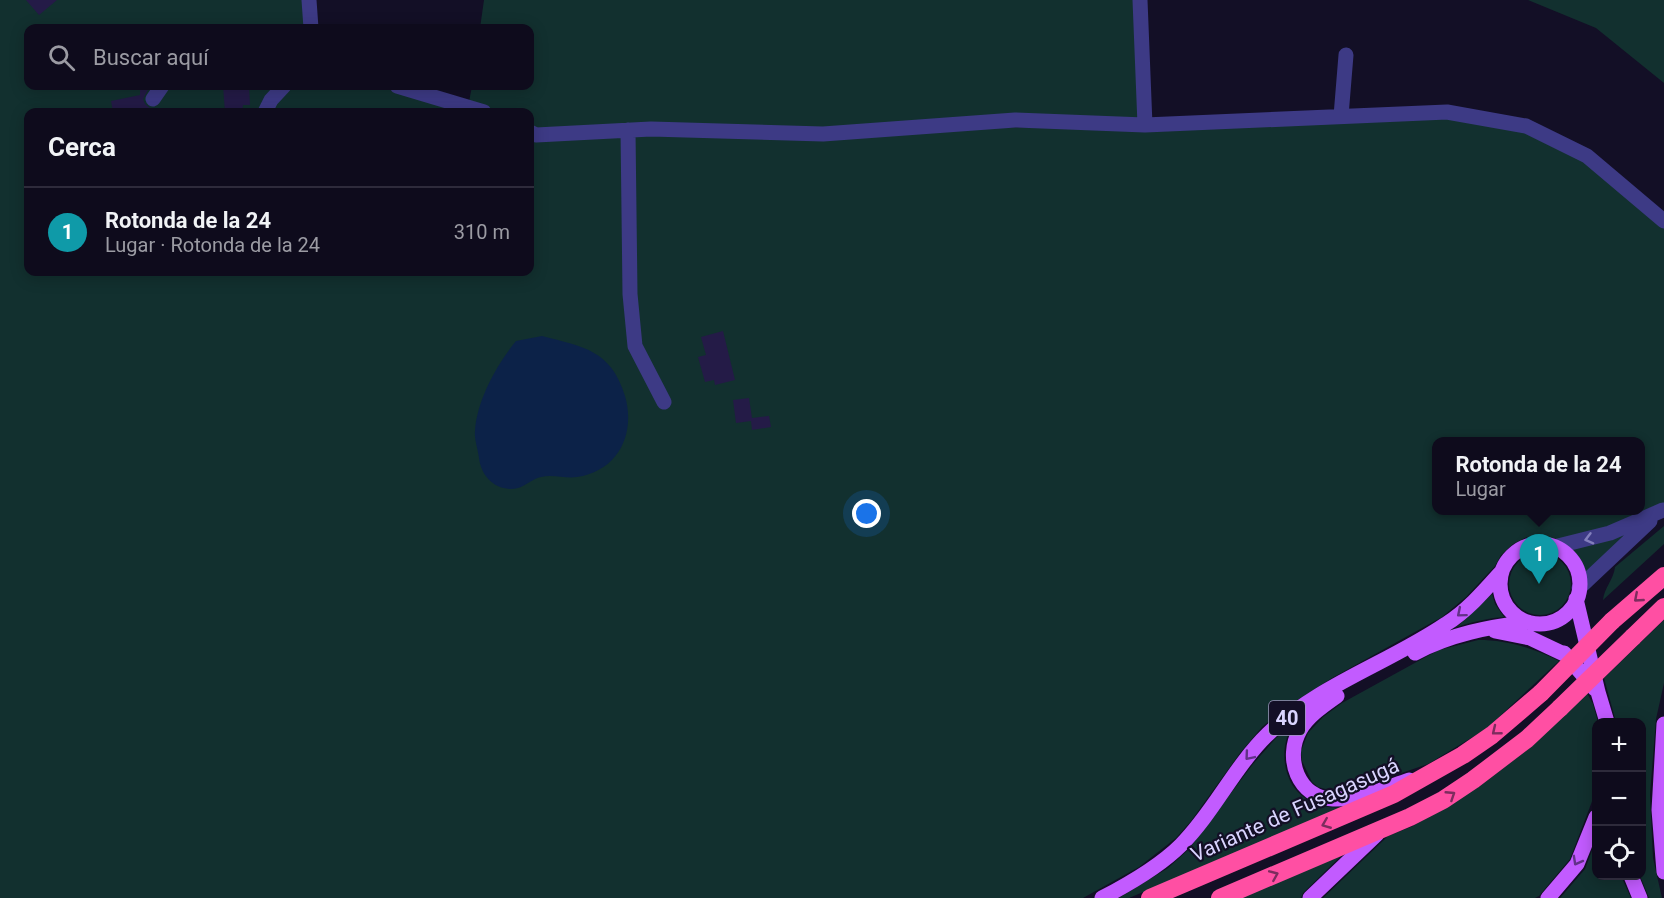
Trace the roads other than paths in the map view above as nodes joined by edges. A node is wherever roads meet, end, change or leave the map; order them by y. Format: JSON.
{"nodes":[{"id":1,"x":309,"y":0,"type":"edge"},
{"id":2,"x":1140,"y":0,"type":"edge"},
{"id":3,"x":311,"y":24,"type":"edge"},
{"id":4,"x":1346,"y":55,"type":"dead end"},
{"id":5,"x":159,"y":90,"type":"edge"},
{"id":6,"x":280,"y":90,"type":"edge"},
{"id":7,"x":410,"y":90,"type":"edge"},
{"id":8,"x":153,"y":99,"type":"dead end"},
{"id":9,"x":267,"y":108,"type":"edge"},
{"id":10,"x":471,"y":108,"type":"edge"},
{"id":11,"x":1341,"y":116,"type":"junction"},
{"id":12,"x":1145,"y":125,"type":"junction"},
{"id":13,"x":628,"y":130,"type":"junction"},
{"id":14,"x":534,"y":134,"type":"edge"},
{"id":15,"x":1664,"y":221,"type":"edge"},
{"id":16,"x":664,"y":402,"type":"dead end"},
{"id":17,"x":1663,"y":510,"type":"edge"},
{"id":18,"x":1554,"y":547,"type":"junction"},
{"id":19,"x":1502,"y":571,"type":"junction"},
{"id":20,"x":1664,"y":576,"type":"edge"},
{"id":21,"x":1578,"y":594,"type":"junction"},
{"id":22,"x":1664,"y":607,"type":"edge"},
{"id":23,"x":1533,"y":623,"type":"junction"},
{"id":24,"x":1477,"y":631,"type":"junction"},
{"id":25,"x":1566,"y":655,"type":"junction"},
{"id":26,"x":1598,"y":692,"type":"junction"},
{"id":27,"x":1606,"y":718,"type":"edge"},
{"id":28,"x":1664,"y":724,"type":"edge"},
{"id":29,"x":1432,"y":773,"type":"junction"},
{"id":30,"x":1592,"y":826,"type":"edge"},
{"id":31,"x":1383,"y":829,"type":"junction"},
{"id":32,"x":1664,"y":872,"type":"edge"},
{"id":33,"x":1633,"y":880,"type":"edge"},
{"id":34,"x":1102,"y":898,"type":"edge"},
{"id":35,"x":1150,"y":898,"type":"edge"},
{"id":36,"x":1220,"y":898,"type":"edge"},
{"id":37,"x":1310,"y":898,"type":"edge"},
{"id":38,"x":1548,"y":898,"type":"edge"},
{"id":39,"x":1640,"y":898,"type":"edge"}],
"edges":[{"from":1,"to":3,"type":"street"},
{"from":2,"to":12,"type":"street"},
{"from":4,"to":11,"type":"street"},
{"from":5,"to":8,"type":"street"},
{"from":6,"to":9,"type":"street"},
{"from":7,"to":10,"type":"street"},
{"from":11,"to":12,"type":"street"},
{"from":11,"to":15,"type":"street"},
{"from":12,"to":13,"type":"street"},
{"from":13,"to":14,"type":"street"},
{"from":13,"to":16,"type":"street"},
{"from":17,"to":18,"type":"street","one_way":true},
{"from":17,"to":21,"type":"street"},
{"from":18,"to":19,"type":"main road","number":"40"},
{"from":18,"to":21,"type":"main road"},
{"from":19,"to":23,"type":"main road"},
{"from":19,"to":34,"type":"main road","number":"40","one_way":true},
{"from":20,"to":29,"type":"highway","name":"Variante de Fusagasugá","number":"40","one_way":true,"bridge":true},
{"from":21,"to":23,"type":"main road","number":"40"},
{"from":21,"to":26,"type":"main road"},
{"from":31,"to":22,"type":"highway","one_way":true,"bridge":true},
{"from":23,"to":24,"type":"main road","number":"40"},
{"from":23,"to":25,"type":"main road"},
{"from":24,"to":25,"type":"main road"},
{"from":24,"to":29,"type":"main road","number":"40"},
{"from":25,"to":26,"type":"main road"},
{"from":26,"to":27,"type":"main road"},
{"from":28,"to":32,"type":"main road"},
{"from":29,"to":35,"type":"highway","name":"Variante de Fusagasugá","number":"40","one_way":true},
{"from":30,"to":38,"type":"main road","one_way":true},
{"from":36,"to":31,"type":"highway","one_way":true},
{"from":31,"to":37,"type":"main road"},
{"from":33,"to":39,"type":"main road"}]}
